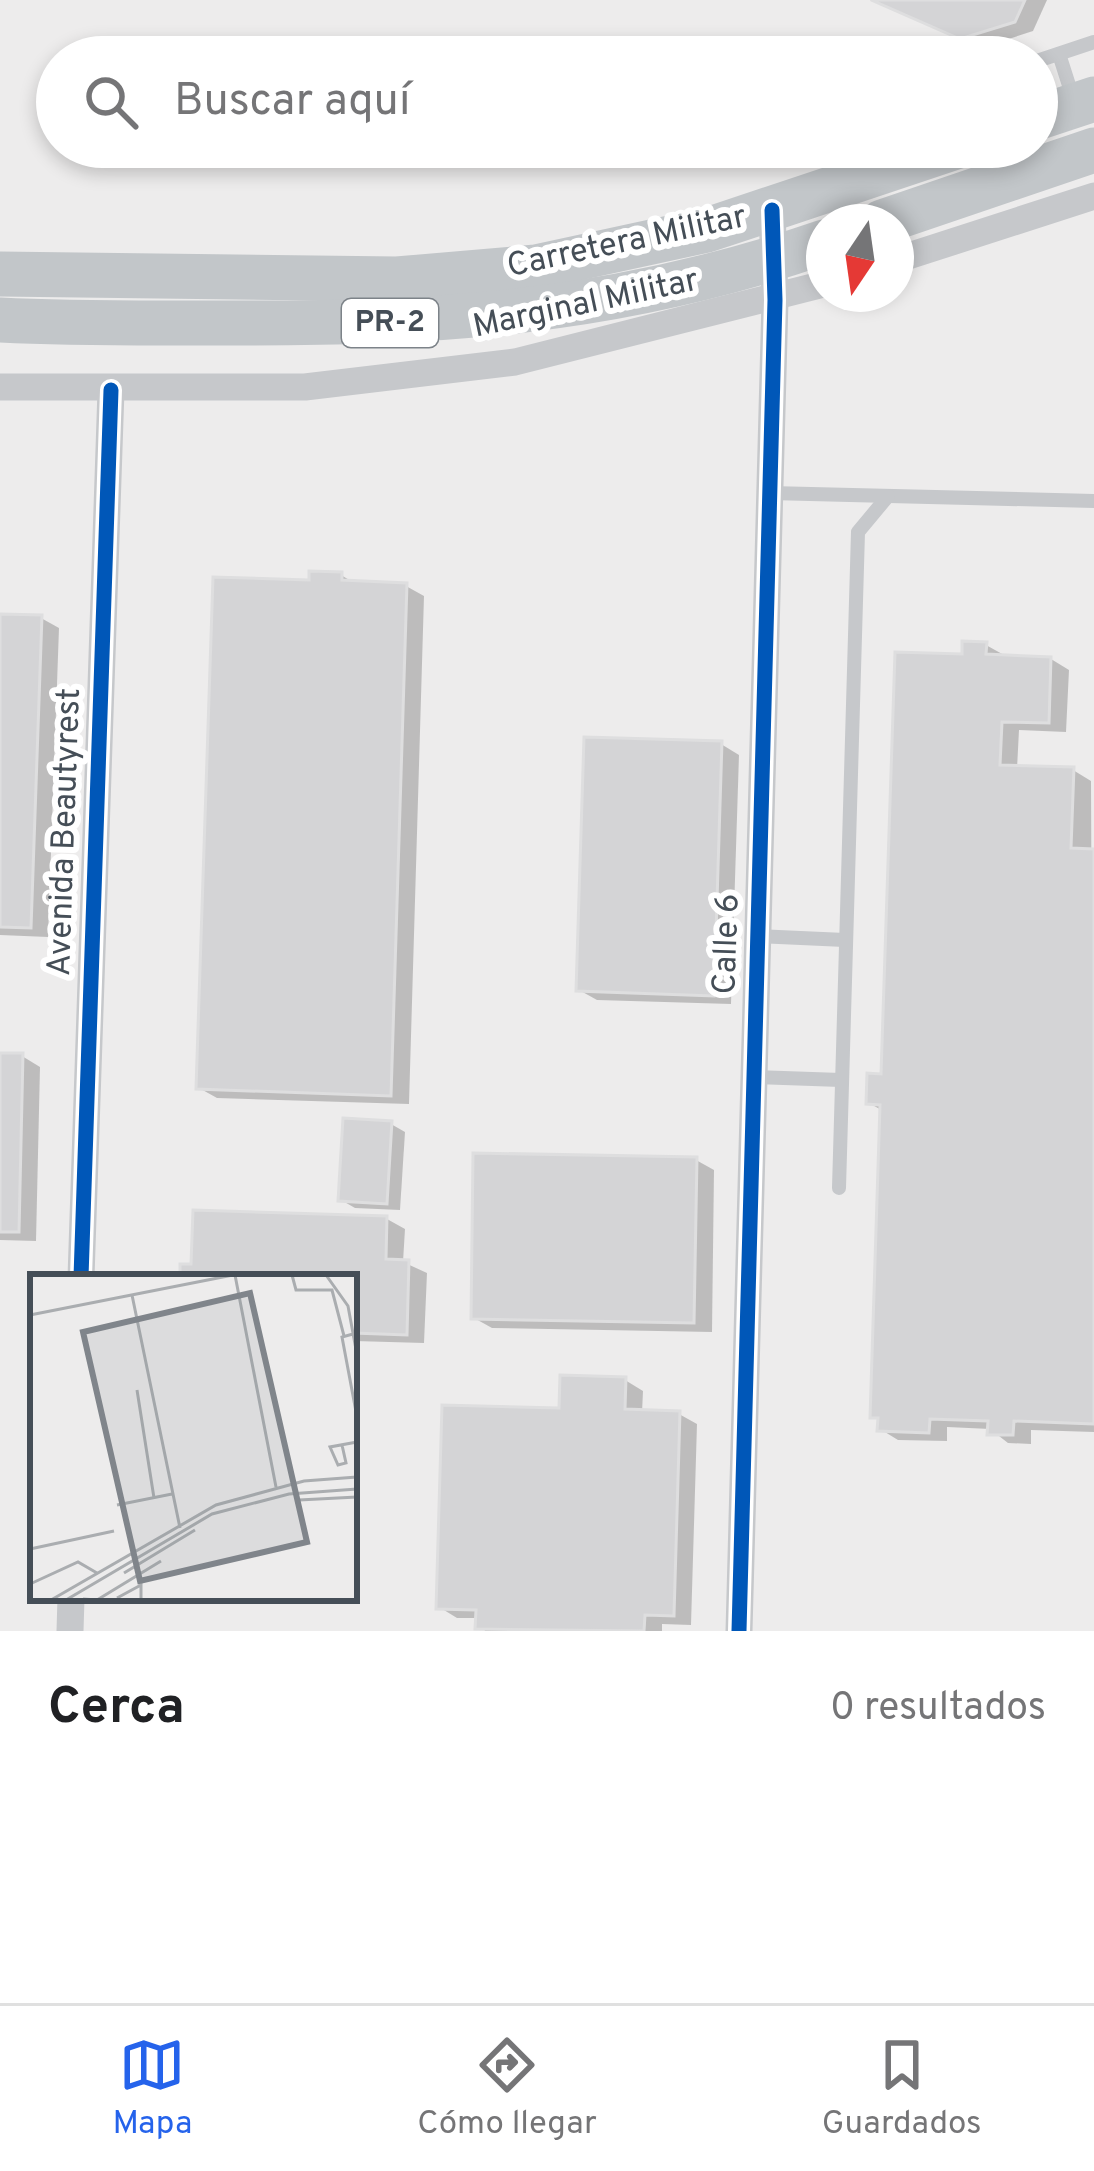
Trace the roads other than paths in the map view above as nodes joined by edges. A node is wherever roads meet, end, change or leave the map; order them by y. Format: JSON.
{"nodes":[{"id":1,"x":1094,"y":42,"type":"edge"},
{"id":2,"x":1059,"y":54,"type":"joint"},
{"id":3,"x":1069,"y":108,"type":"edge"},
{"id":4,"x":1094,"y":150,"type":"edge"},
{"id":5,"x":1058,"y":162,"type":"edge"},
{"id":6,"x":895,"y":168,"type":"edge"},
{"id":7,"x":1041,"y":168,"type":"edge"},
{"id":8,"x":1094,"y":196,"type":"edge"},
{"id":9,"x":772,"y":210,"type":"junction"},
{"id":10,"x":914,"y":211,"type":"edge"},
{"id":11,"x":914,"y":254,"type":"edge"},
{"id":12,"x":806,"y":256,"type":"edge"},
{"id":13,"x":0,"y":274,"type":"edge"},
{"id":14,"x":774,"y":280,"type":"junction"},
{"id":15,"x":806,"y":283,"type":"edge"},
{"id":16,"x":0,"y":320,"type":"edge"},
{"id":17,"x":0,"y":387,"type":"edge"},
{"id":18,"x":111,"y":390,"type":"junction"},
{"id":19,"x":770,"y":493,"type":"junction"},
{"id":20,"x":888,"y":496,"type":"junction"},
{"id":21,"x":1094,"y":501,"type":"edge"},
{"id":22,"x":758,"y":936,"type":"junction"},
{"id":23,"x":845,"y":940,"type":"junction"},
{"id":24,"x":754,"y":1077,"type":"junction"},
{"id":25,"x":842,"y":1080,"type":"junction"},
{"id":26,"x":839,"y":1188,"type":"dead end"},
{"id":27,"x":82,"y":1274,"type":"edge"},
{"id":28,"x":71,"y":1601,"type":"edge"},
{"id":29,"x":70,"y":1631,"type":"edge"},
{"id":30,"x":739,"y":1631,"type":"edge"}],
"edges":[{"from":1,"to":2,"type":"lane"},
{"from":2,"to":3,"type":"lane"},
{"from":4,"to":5,"type":"main road"},
{"from":6,"to":9,"type":"main road","name":"Carretera Militar","number":"PR-2"},
{"from":7,"to":10,"type":"main road"},
{"from":8,"to":11,"type":"street"},
{"from":9,"to":13,"type":"main road","name":"Carretera Militar","number":"PR-2"},
{"from":9,"to":14,"type":"street","name":"Calle 6"},
{"from":12,"to":14,"type":"main road","name":"Carretera Militar","number":"PR-2"},
{"from":14,"to":15,"type":"street","name":"Marginal Militar"},
{"from":14,"to":16,"type":"main road","name":"Carretera Militar","number":"PR-2"},
{"from":14,"to":18,"type":"street","name":"Marginal Militar"},
{"from":14,"to":19,"type":"street","name":"Calle 6"},
{"from":17,"to":18,"type":"street","name":"Marginal Militar"},
{"from":18,"to":27,"type":"street","name":"Avenida Beautyrest"},
{"from":19,"to":20,"type":"lane"},
{"from":19,"to":22,"type":"street","name":"Calle 6"},
{"from":20,"to":21,"type":"lane"},
{"from":20,"to":23,"type":"lane"},
{"from":22,"to":23,"type":"lane"},
{"from":22,"to":24,"type":"street","name":"Calle 6"},
{"from":23,"to":25,"type":"lane"},
{"from":24,"to":25,"type":"lane"},
{"from":24,"to":30,"type":"street","name":"Calle 6"},
{"from":25,"to":26,"type":"lane"},
{"from":28,"to":29,"type":"street"}]}
